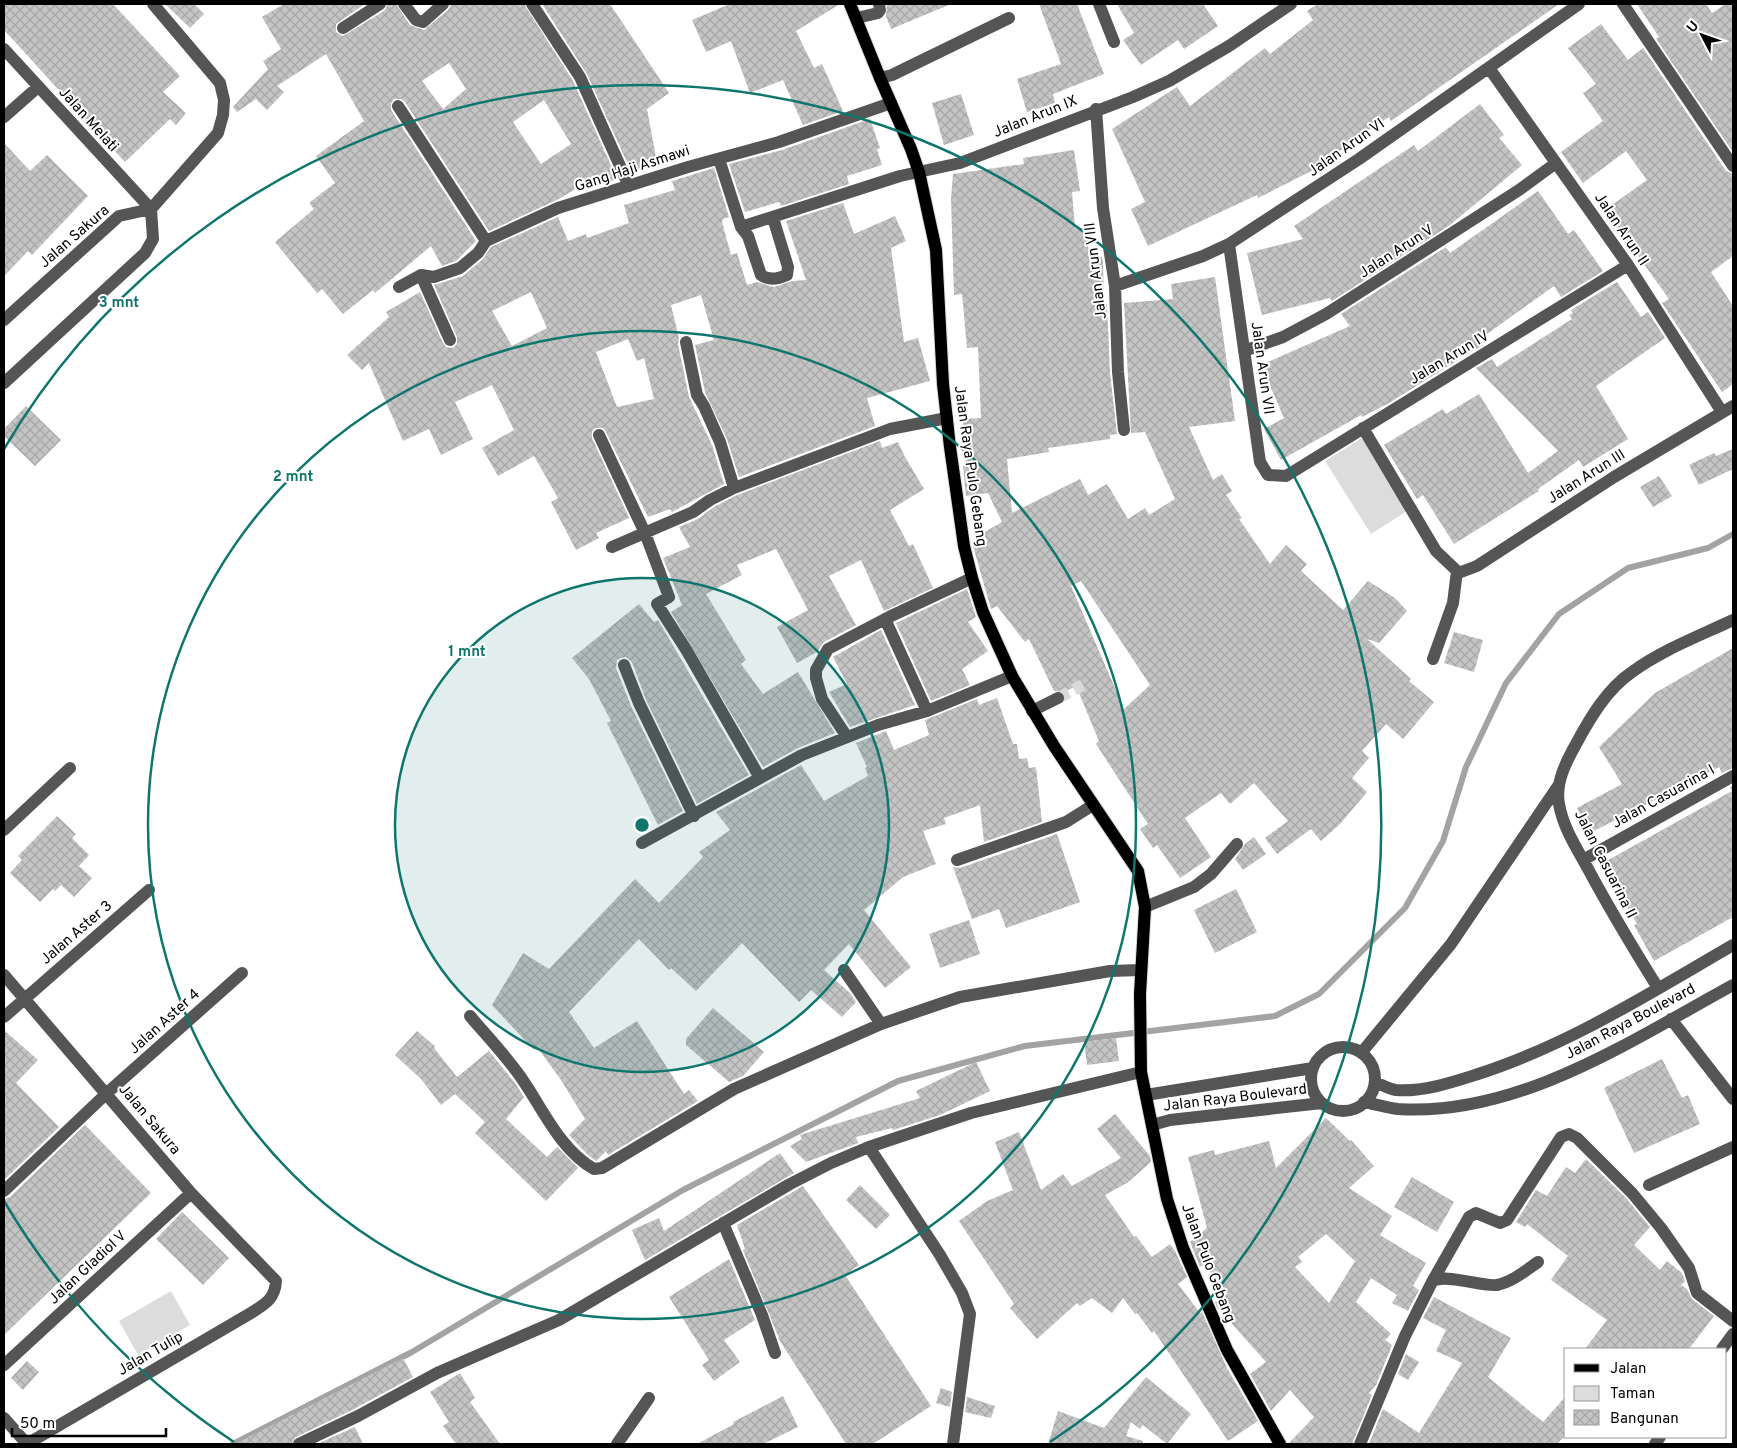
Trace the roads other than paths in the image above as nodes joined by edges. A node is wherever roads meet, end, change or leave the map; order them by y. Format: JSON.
{"nodes":[{"id":1,"x":154,"y":4,"type":"edge"},
{"id":2,"x":380,"y":4,"type":"edge"},
{"id":3,"x":404,"y":4,"type":"edge"},
{"id":4,"x":443,"y":4,"type":"edge"},
{"id":5,"x":532,"y":4,"type":"edge"},
{"id":6,"x":850,"y":4,"type":"edge"},
{"id":7,"x":879,"y":4,"type":"edge"},
{"id":8,"x":1099,"y":4,"type":"edge"},
{"id":9,"x":1292,"y":4,"type":"edge"},
{"id":10,"x":1579,"y":4,"type":"edge"},
{"id":11,"x":1623,"y":4,"type":"edge"},
{"id":12,"x":857,"y":18,"type":"junction"},
{"id":13,"x":1009,"y":18,"type":"dead end"},
{"id":14,"x":343,"y":28,"type":"dead end"},
{"id":15,"x":1114,"y":42,"type":"dead end"},
{"id":16,"x":4,"y":50,"type":"edge"},
{"id":17,"x":1489,"y":68,"type":"junction"},
{"id":18,"x":880,"y":78,"type":"junction"},
{"id":19,"x":38,"y":87,"type":"junction"},
{"id":20,"x":891,"y":103,"type":"junction"},
{"id":21,"x":398,"y":106,"type":"dead end"},
{"id":22,"x":1096,"y":109,"type":"junction"},
{"id":23,"x":4,"y":117,"type":"edge"},
{"id":24,"x":719,"y":159,"type":"junction"},
{"id":25,"x":1556,"y":163,"type":"junction"},
{"id":26,"x":1733,"y":166,"type":"edge"},
{"id":27,"x":919,"y":172,"type":"junction"},
{"id":28,"x":629,"y":186,"type":"junction"},
{"id":29,"x":151,"y":209,"type":"junction"},
{"id":30,"x":773,"y":218,"type":"junction"},
{"id":31,"x":741,"y":227,"type":"junction"},
{"id":32,"x":486,"y":241,"type":"junction"},
{"id":33,"x":1229,"y":244,"type":"junction"},
{"id":34,"x":1628,"y":265,"type":"junction"},
{"id":35,"x":421,"y":275,"type":"junction"},
{"id":36,"x":399,"y":286,"type":"dead end"},
{"id":37,"x":1115,"y":286,"type":"junction"},
{"id":38,"x":4,"y":320,"type":"edge"},
{"id":39,"x":450,"y":340,"type":"dead end"},
{"id":40,"x":686,"y":342,"type":"dead end"},
{"id":41,"x":1244,"y":351,"type":"junction"},
{"id":42,"x":4,"y":383,"type":"edge"},
{"id":43,"x":1728,"y":409,"type":"edge"},
{"id":44,"x":947,"y":418,"type":"junction"},
{"id":45,"x":1363,"y":428,"type":"junction"},
{"id":46,"x":1124,"y":430,"type":"dead end"},
{"id":47,"x":599,"y":434,"type":"dead end"},
{"id":48,"x":1286,"y":476,"type":"joint"},
{"id":49,"x":734,"y":488,"type":"junction"},
{"id":50,"x":645,"y":533,"type":"junction"},
{"id":51,"x":612,"y":547,"type":"dead end"},
{"id":52,"x":1457,"y":571,"type":"junction"},
{"id":53,"x":972,"y":578,"type":"junction"},
{"id":54,"x":885,"y":619,"type":"junction"},
{"id":55,"x":1733,"y":620,"type":"edge"},
{"id":56,"x":1433,"y":659,"type":"dead end"},
{"id":57,"x":624,"y":666,"type":"dead end"},
{"id":58,"x":1012,"y":676,"type":"junction"},
{"id":59,"x":1058,"y":698,"type":"tunnel mouth"},
{"id":60,"x":1032,"y":710,"type":"junction"},
{"id":61,"x":927,"y":711,"type":"junction"},
{"id":62,"x":847,"y":737,"type":"junction"},
{"id":63,"x":70,"y":768,"type":"dead end"},
{"id":64,"x":1733,"y":776,"type":"edge"},
{"id":65,"x":760,"y":778,"type":"junction"},
{"id":66,"x":1558,"y":786,"type":"junction"},
{"id":67,"x":1093,"y":804,"type":"junction"},
{"id":68,"x":694,"y":816,"type":"junction"},
{"id":69,"x":4,"y":830,"type":"edge"},
{"id":70,"x":642,"y":843,"type":"dead end"},
{"id":71,"x":1237,"y":844,"type":"dead end"},
{"id":72,"x":957,"y":860,"type":"dead end"},
{"id":73,"x":1583,"y":860,"type":"junction"},
{"id":74,"x":149,"y":890,"type":"dead end"},
{"id":75,"x":1145,"y":906,"type":"junction"},
{"id":76,"x":1733,"y":945,"type":"edge"},
{"id":77,"x":844,"y":970,"type":"dead end"},
{"id":78,"x":1141,"y":970,"type":"junction"},
{"id":79,"x":242,"y":974,"type":"dead end"},
{"id":80,"x":4,"y":975,"type":"edge"},
{"id":81,"x":1733,"y":985,"type":"edge"},
{"id":82,"x":1658,"y":988,"type":"junction"},
{"id":83,"x":24,"y":998,"type":"junction"},
{"id":84,"x":470,"y":1016,"type":"dead end"},
{"id":85,"x":4,"y":1017,"type":"edge"},
{"id":86,"x":1671,"y":1019,"type":"junction"},
{"id":87,"x":881,"y":1024,"type":"junction"},
{"id":88,"x":1140,"y":1051,"type":"joint"},
{"id":89,"x":1362,"y":1052,"type":"junction"},
{"id":90,"x":1313,"y":1068,"type":"junction"},
{"id":91,"x":1141,"y":1072,"type":"junction"},
{"id":92,"x":1375,"y":1082,"type":"junction"},
{"id":93,"x":107,"y":1093,"type":"junction"},
{"id":94,"x":1146,"y":1095,"type":"junction"},
{"id":95,"x":1733,"y":1099,"type":"edge"},
{"id":96,"x":1364,"y":1102,"type":"junction"},
{"id":97,"x":1322,"y":1103,"type":"junction"},
{"id":98,"x":1152,"y":1125,"type":"junction"},
{"id":99,"x":869,"y":1147,"type":"junction"},
{"id":100,"x":1733,"y":1147,"type":"edge"},
{"id":101,"x":1649,"y":1185,"type":"dead end"},
{"id":102,"x":4,"y":1191,"type":"edge"},
{"id":103,"x":191,"y":1193,"type":"junction"},
{"id":104,"x":723,"y":1223,"type":"junction"},
{"id":105,"x":1538,"y":1262,"type":"dead end"},
{"id":106,"x":276,"y":1281,"type":"joint"},
{"id":107,"x":1432,"y":1282,"type":"junction"},
{"id":108,"x":1733,"y":1322,"type":"edge"},
{"id":109,"x":1733,"y":1334,"type":"edge"},
{"id":110,"x":1723,"y":1348,"type":"edge"},
{"id":111,"x":775,"y":1353,"type":"dead end"},
{"id":112,"x":4,"y":1365,"type":"edge"},
{"id":113,"x":649,"y":1398,"type":"dead end"},
{"id":114,"x":4,"y":1418,"type":"edge"},
{"id":115,"x":27,"y":1444,"type":"edge"},
{"id":116,"x":301,"y":1444,"type":"edge"},
{"id":117,"x":617,"y":1444,"type":"edge"},
{"id":118,"x":952,"y":1444,"type":"edge"},
{"id":119,"x":1280,"y":1444,"type":"edge"},
{"id":120,"x":1360,"y":1444,"type":"edge"}],
"edges":[{"from":1,"to":29,"type":"street"},
{"from":2,"to":14,"type":"street"},
{"from":3,"to":4,"type":"street"},
{"from":5,"to":28,"type":"street"},
{"from":6,"to":12,"type":"main road","name":"Jalan Raya Pulo Gebang"},
{"from":7,"to":12,"type":"street"},
{"from":8,"to":15,"type":"street"},
{"from":9,"to":22,"type":"street","name":"Jalan Arun IX"},
{"from":10,"to":17,"type":"street","name":"Jalan Arun VI"},
{"from":11,"to":26,"type":"street"},
{"from":12,"to":18,"type":"main road","name":"Jalan Raya Pulo Gebang"},
{"from":13,"to":18,"type":"street"},
{"from":16,"to":19,"type":"street","name":"Jalan Melati"},
{"from":17,"to":25,"type":"street","name":"Jalan Arun II"},
{"from":17,"to":33,"type":"street","name":"Jalan Arun VI"},
{"from":18,"to":20,"type":"main road","name":"Jalan Raya Pulo Gebang"},
{"from":19,"to":23,"type":"street"},
{"from":19,"to":29,"type":"street","name":"Jalan Melati"},
{"from":20,"to":24,"type":"street","name":"Gang Haji Asmawi"},
{"from":20,"to":27,"type":"main road","name":"Jalan Raya Pulo Gebang"},
{"from":21,"to":32,"type":"street"},
{"from":22,"to":27,"type":"street","name":"Jalan Arun IX"},
{"from":22,"to":37,"type":"street","name":"Jalan Arun VIII"},
{"from":24,"to":28,"type":"street","name":"Gang Haji Asmawi"},
{"from":24,"to":31,"type":"street"},
{"from":25,"to":34,"type":"street","name":"Jalan Arun II"},
{"from":25,"to":41,"type":"street","name":"Jalan Arun V"},
{"from":27,"to":30,"type":"street","name":"Jalan Arun IX"},
{"from":27,"to":44,"type":"main road","name":"Jalan Raya Pulo Gebang"},
{"from":28,"to":32,"type":"street","name":"Gang Haji Asmawi"},
{"from":29,"to":38,"type":"street","name":"Jalan Sakura"},
{"from":29,"to":42,"type":"street"},
{"from":30,"to":31,"type":"street","name":"Jalan Arun IX"},
{"from":30,"to":31,"type":"street"},
{"from":32,"to":35,"type":"street","name":"Gang Haji Asmawi"},
{"from":33,"to":37,"type":"street","name":"Jalan Arun VI"},
{"from":33,"to":41,"type":"street","name":"Jalan Arun VII"},
{"from":34,"to":43,"type":"street","name":"Jalan Arun II"},
{"from":34,"to":45,"type":"street","name":"Jalan Arun IV"},
{"from":35,"to":36,"type":"street","name":"Gang Haji Asmawi"},
{"from":35,"to":39,"type":"street"},
{"from":37,"to":46,"type":"street","name":"Jalan Arun VIII"},
{"from":40,"to":49,"type":"street"},
{"from":41,"to":48,"type":"street","name":"Jalan Arun VII"},
{"from":43,"to":52,"type":"street","name":"Jalan Arun III"},
{"from":44,"to":49,"type":"street"},
{"from":44,"to":53,"type":"main road","name":"Jalan Raya Pulo Gebang"},
{"from":45,"to":48,"type":"street","name":"Jalan Arun IV"},
{"from":45,"to":52,"type":"street"},
{"from":47,"to":50,"type":"street"},
{"from":49,"to":50,"type":"street"},
{"from":50,"to":51,"type":"street"},
{"from":50,"to":65,"type":"street"},
{"from":52,"to":56,"type":"street"},
{"from":53,"to":54,"type":"street"},
{"from":53,"to":58,"type":"main road","name":"Jalan Raya Pulo Gebang"},
{"from":54,"to":61,"type":"street"},
{"from":54,"to":62,"type":"street"},
{"from":55,"to":66,"type":"street","name":"Jalan Casuarina II"},
{"from":57,"to":68,"type":"street"},
{"from":58,"to":60,"type":"main road","name":"Jalan Raya Pulo Gebang"},
{"from":58,"to":61,"type":"street"},
{"from":59,"to":60,"type":"street"},
{"from":60,"to":67,"type":"main road","name":"Jalan Raya Pulo Gebang"},
{"from":61,"to":62,"type":"street"},
{"from":62,"to":65,"type":"street"},
{"from":63,"to":69,"type":"street"},
{"from":64,"to":73,"type":"street","name":"Jalan Casuarina I"},
{"from":65,"to":68,"type":"street"},
{"from":66,"to":73,"type":"street","name":"Jalan Casuarina II"},
{"from":66,"to":89,"type":"street"},
{"from":67,"to":72,"type":"street"},
{"from":67,"to":75,"type":"main road","name":"Jalan Raya Pulo Gebang"},
{"from":68,"to":70,"type":"street"},
{"from":71,"to":75,"type":"street"},
{"from":73,"to":82,"type":"street","name":"Jalan Casuarina II"},
{"from":74,"to":83,"type":"street","name":"Jalan Aster 3"},
{"from":75,"to":78,"type":"main road","name":"Jalan Raya Pulo Gebang"},
{"from":76,"to":82,"type":"street","name":"Jalan Raya Boulevard"},
{"from":77,"to":87,"type":"street"},
{"from":78,"to":87,"type":"street"},
{"from":78,"to":88,"type":"main road","name":"Jalan Raya Pulo Gebang"},
{"from":79,"to":93,"type":"street","name":"Jalan Aster 4"},
{"from":80,"to":83,"type":"street","name":"Jalan Sakura"},
{"from":81,"to":86,"type":"street","name":"Jalan Raya Boulevard"},
{"from":82,"to":92,"type":"street","name":"Jalan Raya Boulevard"},
{"from":83,"to":85,"type":"street","name":"Jalan Aster 3"},
{"from":83,"to":93,"type":"street","name":"Jalan Sakura"},
{"from":84,"to":87,"type":"street"},
{"from":86,"to":95,"type":"street"},
{"from":86,"to":96,"type":"street","name":"Jalan Raya Boulevard"},
{"from":88,"to":91,"type":"main road","name":"Jalan Pulo Gebang"},
{"from":89,"to":90,"type":"street"},
{"from":89,"to":92,"type":"street"},
{"from":90,"to":94,"type":"street","name":"Jalan Raya Boulevard"},
{"from":90,"to":97,"type":"street"},
{"from":91,"to":94,"type":"main road","name":"Jalan Pulo Gebang"},
{"from":91,"to":99,"type":"street"},
{"from":92,"to":96,"type":"street"},
{"from":93,"to":102,"type":"street","name":"Jalan Aster 4"},
{"from":93,"to":103,"type":"street","name":"Jalan Sakura"},
{"from":94,"to":98,"type":"main road","name":"Jalan Pulo Gebang"},
{"from":96,"to":97,"type":"street"},
{"from":97,"to":98,"type":"street","name":"Jalan Raya Boulevard"},
{"from":98,"to":119,"type":"main road","name":"Jalan Pulo Gebang"},
{"from":99,"to":104,"type":"street"},
{"from":99,"to":118,"type":"street"},
{"from":100,"to":101,"type":"street"},
{"from":103,"to":106,"type":"street","name":"Jalan Sakura"},
{"from":103,"to":112,"type":"street","name":"Jalan Gladiol V"},
{"from":104,"to":111,"type":"street"},
{"from":104,"to":116,"type":"street"},
{"from":105,"to":107,"type":"street"},
{"from":106,"to":115,"type":"street","name":"Jalan Tulip"},
{"from":107,"to":108,"type":"street"},
{"from":107,"to":120,"type":"street"},
{"from":109,"to":110,"type":"street"},
{"from":113,"to":117,"type":"street"},
{"from":114,"to":115,"type":"street"}]}
